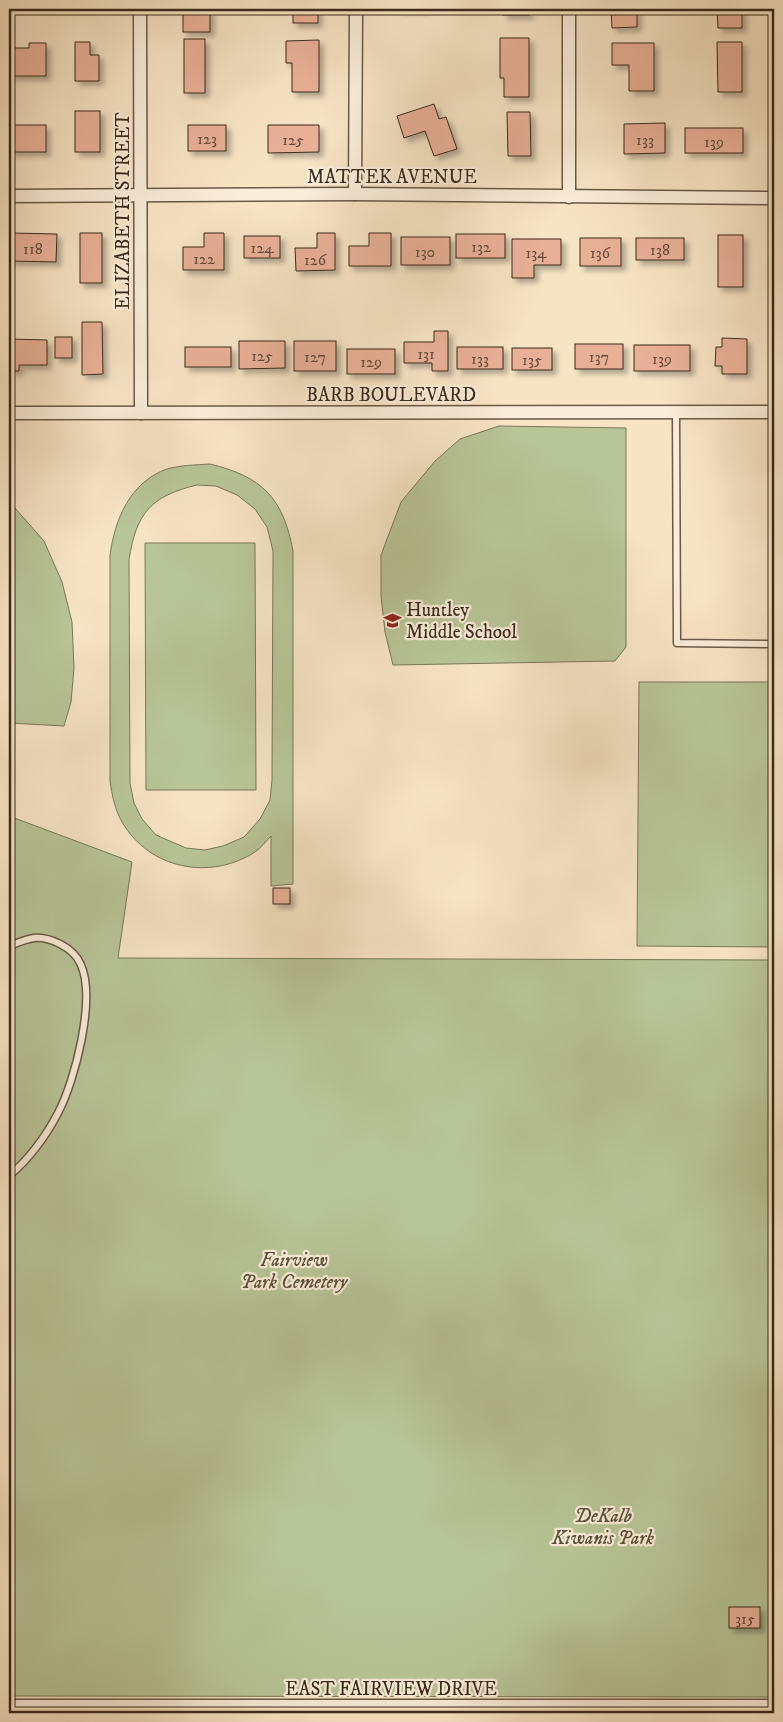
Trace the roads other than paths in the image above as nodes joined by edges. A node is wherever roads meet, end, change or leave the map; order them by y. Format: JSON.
{"nodes":[{"id":1,"x":140,"y":9,"type":"edge"},
{"id":2,"x":356,"y":9,"type":"edge"},
{"id":3,"x":569,"y":9,"type":"edge"},
{"id":4,"x":355,"y":194,"type":"junction"},
{"id":5,"x":9,"y":196,"type":"edge"},
{"id":6,"x":141,"y":196,"type":"junction"},
{"id":7,"x":569,"y":197,"type":"junction"},
{"id":8,"x":774,"y":198,"type":"edge"},
{"id":9,"x":676,"y":412,"type":"junction"},
{"id":10,"x":774,"y":412,"type":"edge"},
{"id":11,"x":9,"y":413,"type":"edge"},
{"id":12,"x":141,"y":413,"type":"junction"},
{"id":13,"x":774,"y":644,"type":"edge"},
{"id":14,"x":9,"y":946,"type":"edge"},
{"id":15,"x":9,"y":1176,"type":"edge"},
{"id":16,"x":774,"y":1708,"type":"edge"},
{"id":17,"x":12,"y":1710,"type":"edge"},
{"id":18,"x":464,"y":1711,"type":"edge"}],
"edges":[{"from":1,"to":6,"type":"street","name":"ELIZABETH STREET"},
{"from":2,"to":4,"type":"street"},
{"from":3,"to":7,"type":"street"},
{"from":4,"to":6,"type":"street","name":"MATTEK AVENUE"},
{"from":4,"to":7,"type":"street","name":"MATTEK AVENUE"},
{"from":5,"to":6,"type":"street","name":"MATTEK AVENUE"},
{"from":6,"to":12,"type":"street","name":"ELIZABETH STREET"},
{"from":7,"to":8,"type":"street","name":"MATTEK AVENUE"},
{"from":9,"to":10,"type":"street","name":"BARB BOULEVARD"},
{"from":9,"to":12,"type":"street","name":"BARB BOULEVARD"},
{"from":9,"to":13,"type":"lane"},
{"from":11,"to":12,"type":"street","name":"BARB BOULEVARD"},
{"from":14,"to":15,"type":"lane"},
{"from":16,"to":18,"type":"street","name":"EAST FAIRVIEW DRIVE"},
{"from":17,"to":18,"type":"street","name":"EAST FAIRVIEW DRIVE"}]}
